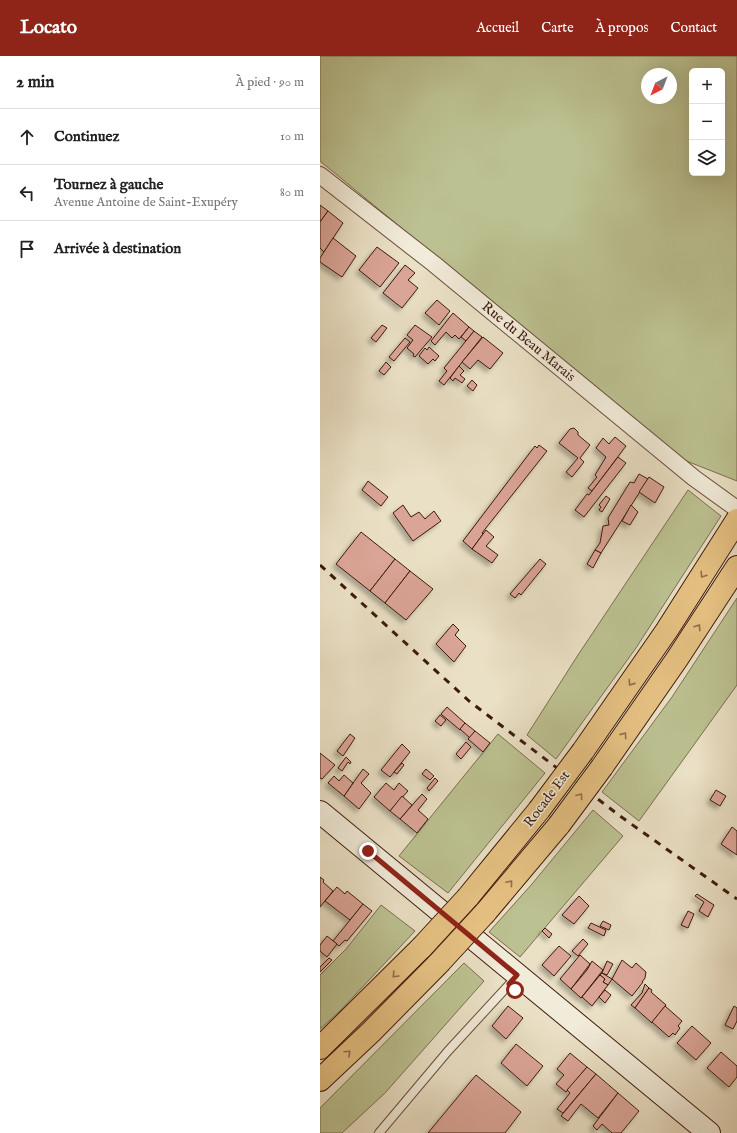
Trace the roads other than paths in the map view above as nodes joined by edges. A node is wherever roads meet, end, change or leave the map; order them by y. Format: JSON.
{"nodes":[{"id":1,"x":320,"y":175,"type":"edge"},
{"id":2,"x":737,"y":509,"type":"edge"},
{"id":3,"x":737,"y":520,"type":"edge"},
{"id":4,"x":737,"y":567,"type":"edge"},
{"id":5,"x":320,"y":812,"type":"edge"},
{"id":6,"x":320,"y":829,"type":"edge"},
{"id":7,"x":513,"y":979,"type":"junction"},
{"id":8,"x":320,"y":1048,"type":"edge"},
{"id":9,"x":320,"y":1080,"type":"edge"},
{"id":10,"x":378,"y":1133,"type":"edge"},
{"id":11,"x":688,"y":1133,"type":"edge"},
{"id":12,"x":709,"y":1133,"type":"edge"}],
"edges":[{"from":1,"to":2,"type":"street","name":"Rue du Beau Marais"},
{"from":3,"to":8,"type":"highway","name":"Rocade Est","one_way":true,"bridge":true},
{"from":9,"to":4,"type":"highway","name":"Rocade Est","one_way":true,"bridge":true},
{"from":5,"to":7,"type":"main road"},
{"from":6,"to":7,"type":"main road"},
{"from":7,"to":10,"type":"lane"},
{"from":7,"to":11,"type":"main road"},
{"from":7,"to":12,"type":"main road"}]}
